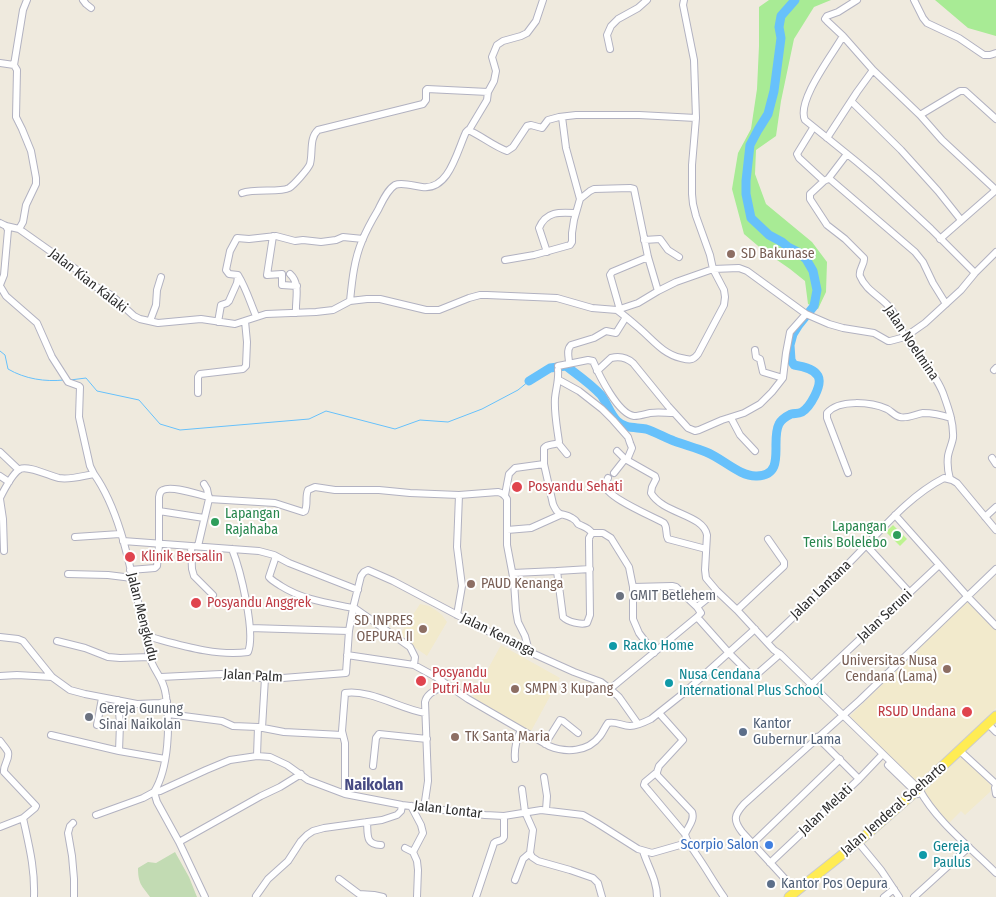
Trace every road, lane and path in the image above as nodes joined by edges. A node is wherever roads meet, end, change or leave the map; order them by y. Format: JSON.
{"nodes":[{"id":1,"x":27,"y":0,"type":"edge"},
{"id":2,"x":83,"y":0,"type":"edge"},
{"id":3,"x":543,"y":0,"type":"edge"},
{"id":4,"x":647,"y":0,"type":"edge"},
{"id":5,"x":684,"y":0,"type":"edge"},
{"id":6,"x":857,"y":0,"type":"edge"},
{"id":7,"x":914,"y":0,"type":"edge"},
{"id":8,"x":91,"y":8,"type":"dead end"},
{"id":9,"x":843,"y":36,"type":"junction"},
{"id":10,"x":610,"y":49,"type":"dead end"},
{"id":11,"x":996,"y":53,"type":"edge"},
{"id":12,"x":0,"y":63,"type":"edge"},
{"id":13,"x":14,"y":65,"type":"junction"},
{"id":14,"x":873,"y":70,"type":"junction"},
{"id":15,"x":488,"y":92,"type":"junction"},
{"id":16,"x":851,"y":100,"type":"junction"},
{"id":17,"x":920,"y":115,"type":"junction"},
{"id":18,"x":562,"y":117,"type":"junction"},
{"id":19,"x":696,"y":118,"type":"junction"},
{"id":20,"x":996,"y":119,"type":"edge"},
{"id":21,"x":813,"y":128,"type":"junction"},
{"id":22,"x":468,"y":130,"type":"junction"},
{"id":23,"x":826,"y":138,"type":"junction"},
{"id":24,"x":847,"y":154,"type":"junction"},
{"id":25,"x":826,"y":180,"type":"junction"},
{"id":26,"x":242,"y":193,"type":"dead end"},
{"id":27,"x":580,"y":199,"type":"junction"},
{"id":28,"x":575,"y":213,"type":"junction"},
{"id":29,"x":961,"y":220,"type":"junction"},
{"id":30,"x":3,"y":225,"type":"edge"},
{"id":31,"x":19,"y":229,"type":"junction"},
{"id":32,"x":273,"y":236,"type":"junction"},
{"id":33,"x":940,"y":238,"type":"junction"},
{"id":34,"x":363,"y":239,"type":"junction"},
{"id":35,"x":644,"y":240,"type":"junction"},
{"id":36,"x":547,"y":252,"type":"junction"},
{"id":37,"x":996,"y":252,"type":"edge"},
{"id":38,"x":648,"y":257,"type":"junction"},
{"id":39,"x":679,"y":257,"type":"dead end"},
{"id":40,"x":504,"y":260,"type":"dead end"},
{"id":41,"x":712,"y":269,"type":"junction"},
{"id":42,"x":975,"y":273,"type":"junction"},
{"id":43,"x":290,"y":274,"type":"dead end"},
{"id":44,"x":239,"y":276,"type":"junction"},
{"id":45,"x":162,"y":278,"type":"dead end"},
{"id":46,"x":0,"y":286,"type":"edge"},
{"id":47,"x":297,"y":286,"type":"junction"},
{"id":48,"x":658,"y":291,"type":"junction"},
{"id":49,"x":350,"y":301,"type":"junction"},
{"id":50,"x":946,"y":304,"type":"junction"},
{"id":51,"x":619,"y":310,"type":"junction"},
{"id":52,"x":296,"y":313,"type":"junction"},
{"id":53,"x":806,"y":314,"type":"junction"},
{"id":54,"x":256,"y":316,"type":"junction"},
{"id":55,"x":626,"y":317,"type":"junction"},
{"id":56,"x":245,"y":321,"type":"junction"},
{"id":57,"x":150,"y":322,"type":"junction"},
{"id":58,"x":218,"y":322,"type":"junction"},
{"id":59,"x":905,"y":338,"type":"junction"},
{"id":60,"x":755,"y":350,"type":"dead end"},
{"id":61,"x":570,"y":363,"type":"junction"},
{"id":62,"x":597,"y":371,"type":"junction"},
{"id":63,"x":784,"y":378,"type":"junction"},
{"id":64,"x":559,"y":380,"type":"junction"},
{"id":65,"x":198,"y":393,"type":"dead end"},
{"id":66,"x":674,"y":413,"type":"junction"},
{"id":67,"x":731,"y":418,"type":"junction"},
{"id":68,"x":951,"y":418,"type":"junction"},
{"id":69,"x":558,"y":443,"type":"junction"},
{"id":70,"x":755,"y":450,"type":"dead end"},
{"id":71,"x":616,"y":451,"type":"dead end"},
{"id":72,"x":0,"y":452,"type":"edge"},
{"id":73,"x":567,"y":454,"type":"dead end"},
{"id":74,"x":626,"y":460,"type":"junction"},
{"id":75,"x":544,"y":464,"type":"junction"},
{"id":76,"x":19,"y":470,"type":"junction"},
{"id":77,"x":614,"y":473,"type":"dead end"},
{"id":78,"x":848,"y":473,"type":"dead end"},
{"id":79,"x":94,"y":474,"type":"junction"},
{"id":80,"x":0,"y":476,"type":"edge"},
{"id":81,"x":608,"y":478,"type":"dead end"},
{"id":82,"x":950,"y":479,"type":"junction"},
{"id":83,"x":9,"y":482,"type":"junction"},
{"id":84,"x":204,"y":484,"type":"dead end"},
{"id":85,"x":459,"y":495,"type":"junction"},
{"id":86,"x":505,"y":495,"type":"junction"},
{"id":87,"x":0,"y":498,"type":"edge"},
{"id":88,"x":209,"y":498,"type":"junction"},
{"id":89,"x":996,"y":507,"type":"edge"},
{"id":90,"x":159,"y":511,"type":"junction"},
{"id":91,"x":560,"y":515,"type":"junction"},
{"id":92,"x":896,"y":515,"type":"junction"},
{"id":93,"x":985,"y":517,"type":"junction"},
{"id":94,"x":204,"y":518,"type":"junction"},
{"id":95,"x":506,"y":530,"type":"junction"},
{"id":96,"x":996,"y":530,"type":"edge"},
{"id":97,"x":592,"y":533,"type":"junction"},
{"id":98,"x":75,"y":537,"type":"dead end"},
{"id":99,"x":122,"y":538,"type":"junction"},
{"id":100,"x":768,"y":539,"type":"dead end"},
{"id":101,"x":159,"y":545,"type":"junction"},
{"id":102,"x":866,"y":545,"type":"junction"},
{"id":103,"x":194,"y":546,"type":"junction"},
{"id":104,"x":232,"y":549,"type":"junction"},
{"id":105,"x":706,"y":549,"type":"junction"},
{"id":106,"x":4,"y":551,"type":"dead end"},
{"id":107,"x":276,"y":556,"type":"junction"},
{"id":108,"x":939,"y":565,"type":"junction"},
{"id":109,"x":590,"y":568,"type":"junction"},
{"id":110,"x":996,"y":569,"type":"edge"},
{"id":111,"x":130,"y":570,"type":"junction"},
{"id":112,"x":557,"y":571,"type":"junction"},
{"id":113,"x":513,"y":573,"type":"junction"},
{"id":114,"x":68,"y":574,"type":"dead end"},
{"id":115,"x":132,"y":578,"type":"junction"},
{"id":116,"x":280,"y":585,"type":"junction"},
{"id":117,"x":633,"y":587,"type":"junction"},
{"id":118,"x":358,"y":590,"type":"junction"},
{"id":119,"x":717,"y":591,"type":"junction"},
{"id":120,"x":910,"y":593,"type":"junction"},
{"id":121,"x":283,"y":594,"type":"dead end"},
{"id":122,"x":213,"y":595,"type":"dead end"},
{"id":123,"x":968,"y":597,"type":"junction"},
{"id":124,"x":353,"y":607,"type":"junction"},
{"id":125,"x":696,"y":607,"type":"junction"},
{"id":126,"x":737,"y":610,"type":"junction"},
{"id":127,"x":457,"y":615,"type":"junction"},
{"id":128,"x":697,"y":617,"type":"junction"},
{"id":129,"x":996,"y":626,"type":"edge"},
{"id":130,"x":250,"y":628,"type":"junction"},
{"id":131,"x":755,"y":630,"type":"junction"},
{"id":132,"x":349,"y":631,"type":"junction"},
{"id":133,"x":146,"y":636,"type":"junction"},
{"id":134,"x":0,"y":637,"type":"edge"},
{"id":135,"x":57,"y":642,"type":"dead end"},
{"id":136,"x":767,"y":642,"type":"junction"},
{"id":137,"x":529,"y":651,"type":"junction"},
{"id":138,"x":654,"y":653,"type":"junction"},
{"id":139,"x":729,"y":653,"type":"junction"},
{"id":140,"x":778,"y":654,"type":"junction"},
{"id":141,"x":347,"y":655,"type":"junction"},
{"id":142,"x":150,"y":658,"type":"junction"},
{"id":143,"x":414,"y":665,"type":"junction"},
{"id":144,"x":346,"y":673,"type":"joint"},
{"id":145,"x":0,"y":676,"type":"edge"},
{"id":146,"x":52,"y":677,"type":"junction"},
{"id":147,"x":161,"y":677,"type":"junction"},
{"id":148,"x":265,"y":678,"type":"junction"},
{"id":149,"x":446,"y":684,"type":"junction"},
{"id":150,"x":810,"y":687,"type":"junction"},
{"id":151,"x":610,"y":688,"type":"junction"},
{"id":152,"x":102,"y":698,"type":"junction"},
{"id":153,"x":118,"y":700,"type":"junction"},
{"id":154,"x":167,"y":701,"type":"junction"},
{"id":155,"x":425,"y":713,"type":"junction"},
{"id":156,"x":659,"y":713,"type":"junction"},
{"id":157,"x":168,"y":714,"type":"junction"},
{"id":158,"x":841,"y":716,"type":"junction"},
{"id":159,"x":996,"y":716,"type":"edge"},
{"id":160,"x":638,"y":724,"type":"junction"},
{"id":161,"x":988,"y":724,"type":"junction"},
{"id":162,"x":98,"y":725,"type":"dead end"},
{"id":163,"x":260,"y":727,"type":"junction"},
{"id":164,"x":521,"y":730,"type":"junction"},
{"id":165,"x":578,"y":732,"type":"dead end"},
{"id":166,"x":996,"y":732,"type":"edge"},
{"id":167,"x":51,"y":735,"type":"dead end"},
{"id":168,"x":342,"y":735,"type":"junction"},
{"id":169,"x":817,"y":737,"type":"junction"},
{"id":170,"x":426,"y":739,"type":"junction"},
{"id":171,"x":0,"y":741,"type":"edge"},
{"id":172,"x":545,"y":744,"type":"junction"},
{"id":173,"x":960,"y":750,"type":"junction"},
{"id":174,"x":119,"y":751,"type":"junction"},
{"id":175,"x":257,"y":756,"type":"junction"},
{"id":176,"x":880,"y":757,"type":"junction"},
{"id":177,"x":165,"y":759,"type":"junction"},
{"id":178,"x":514,"y":759,"type":"dead end"},
{"id":179,"x":840,"y":760,"type":"junction"},
{"id":180,"x":372,"y":766,"type":"dead end"},
{"id":181,"x":657,"y":772,"type":"junction"},
{"id":182,"x":301,"y":774,"type":"junction"},
{"id":183,"x":544,"y":777,"type":"dead end"},
{"id":184,"x":859,"y":779,"type":"junction"},
{"id":185,"x":996,"y":784,"type":"edge"},
{"id":186,"x":522,"y":789,"type":"dead end"},
{"id":187,"x":154,"y":792,"type":"junction"},
{"id":188,"x":919,"y":793,"type":"junction"},
{"id":189,"x":345,"y":794,"type":"junction"},
{"id":190,"x":996,"y":794,"type":"edge"},
{"id":191,"x":402,"y":805,"type":"junction"},
{"id":192,"x":411,"y":806,"type":"junction"},
{"id":193,"x":424,"y":808,"type":"junction"},
{"id":194,"x":546,"y":810,"type":"junction"},
{"id":195,"x":525,"y":812,"type":"junction"},
{"id":196,"x":96,"y":815,"type":"dead end"},
{"id":197,"x":504,"y":816,"type":"junction"},
{"id":198,"x":23,"y":818,"type":"junction"},
{"id":199,"x":367,"y":822,"type":"junction"},
{"id":200,"x":73,"y":823,"type":"dead end"},
{"id":201,"x":0,"y":827,"type":"edge"},
{"id":202,"x":684,"y":834,"type":"junction"},
{"id":203,"x":179,"y":842,"type":"junction"},
{"id":204,"x":858,"y":842,"type":"junction"},
{"id":205,"x":687,"y":843,"type":"junction"},
{"id":206,"x":753,"y":843,"type":"junction"},
{"id":207,"x":381,"y":845,"type":"dead end"},
{"id":208,"x":969,"y":847,"type":"junction"},
{"id":209,"x":405,"y":848,"type":"dead end"},
{"id":210,"x":643,"y":851,"type":"junction"},
{"id":211,"x":413,"y":852,"type":"junction"},
{"id":212,"x":530,"y":853,"type":"junction"},
{"id":213,"x":770,"y":862,"type":"junction"},
{"id":214,"x":996,"y":874,"type":"edge"},
{"id":215,"x":339,"y":879,"type":"dead end"},
{"id":216,"x":516,"y":880,"type":"dead end"},
{"id":217,"x":894,"y":889,"type":"junction"},
{"id":218,"x":797,"y":892,"type":"junction"},
{"id":219,"x":34,"y":897,"type":"edge"},
{"id":220,"x":74,"y":897,"type":"edge"},
{"id":221,"x":205,"y":897,"type":"edge"},
{"id":222,"x":255,"y":897,"type":"edge"},
{"id":223,"x":383,"y":897,"type":"edge"},
{"id":224,"x":417,"y":897,"type":"edge"},
{"id":225,"x":476,"y":897,"type":"edge"},
{"id":226,"x":602,"y":897,"type":"edge"},
{"id":227,"x":657,"y":897,"type":"edge"},
{"id":228,"x":724,"y":897,"type":"edge"},
{"id":229,"x":788,"y":897,"type":"edge"},
{"id":230,"x":884,"y":897,"type":"edge"},
{"id":231,"x":899,"y":897,"type":"edge"},
{"id":232,"x":914,"y":897,"type":"edge"}],
"edges":[{"from":1,"to":13,"type":"street"},
{"from":2,"to":8,"type":"street"},
{"from":3,"to":15,"type":"street"},
{"from":4,"to":10,"type":"street"},
{"from":5,"to":19,"type":"street"},
{"from":6,"to":9,"type":"street"},
{"from":7,"to":11,"type":"street"},
{"from":9,"to":14,"type":"street"},
{"from":9,"to":21,"type":"street"},
{"from":12,"to":13,"type":"street"},
{"from":13,"to":31,"type":"street"},
{"from":14,"to":16,"type":"street"},
{"from":14,"to":17,"type":"street"},
{"from":15,"to":22,"type":"street"},
{"from":15,"to":26,"type":"street"},
{"from":16,"to":23,"type":"street"},
{"from":16,"to":29,"type":"street"},
{"from":17,"to":20,"type":"street"},
{"from":17,"to":29,"type":"street"},
{"from":18,"to":19,"type":"street"},
{"from":18,"to":22,"type":"street"},
{"from":18,"to":27,"type":"street"},
{"from":19,"to":41,"type":"street"},
{"from":21,"to":23,"type":"street"},
{"from":21,"to":25,"type":"street"},
{"from":22,"to":34,"type":"street"},
{"from":23,"to":24,"type":"street"},
{"from":24,"to":25,"type":"street"},
{"from":24,"to":33,"type":"street"},
{"from":25,"to":50,"type":"street"},
{"from":25,"to":59,"type":"street","name":"Jalan Noelmina"},
{"from":27,"to":28,"type":"street"},
{"from":27,"to":35,"type":"street"},
{"from":28,"to":36,"type":"street"},
{"from":28,"to":36,"type":"street"},
{"from":29,"to":33,"type":"street"},
{"from":30,"to":31,"type":"street"},
{"from":30,"to":46,"type":"street"},
{"from":31,"to":57,"type":"street","name":"Jalan Kian Kalaki"},
{"from":32,"to":34,"type":"street"},
{"from":32,"to":44,"type":"street"},
{"from":32,"to":47,"type":"street"},
{"from":33,"to":42,"type":"street"},
{"from":34,"to":49,"type":"street"},
{"from":35,"to":38,"type":"street"},
{"from":35,"to":39,"type":"street"},
{"from":36,"to":40,"type":"street"},
{"from":37,"to":42,"type":"street"},
{"from":38,"to":48,"type":"street"},
{"from":38,"to":51,"type":"street"},
{"from":41,"to":48,"type":"street","name":"Jalan Kian Kalaki"},
{"from":41,"to":53,"type":"street","name":"Jalan Kian Kalaki"},
{"from":41,"to":55,"type":"street"},
{"from":42,"to":50,"type":"street"},
{"from":43,"to":47,"type":"street"},
{"from":44,"to":54,"type":"street"},
{"from":44,"to":58,"type":"street"},
{"from":45,"to":57,"type":"street"},
{"from":46,"to":79,"type":"street","name":"Jalan Mengkudu"},
{"from":47,"to":52,"type":"street"},
{"from":48,"to":51,"type":"street","name":"Jalan Kian Kalaki"},
{"from":49,"to":51,"type":"street","name":"Jalan Kian Kalaki"},
{"from":49,"to":52,"type":"street","name":"Jalan Kian Kalaki"},
{"from":50,"to":59,"type":"street"},
{"from":51,"to":55,"type":"street"},
{"from":52,"to":54,"type":"street","name":"Jalan Kian Kalaki"},
{"from":53,"to":59,"type":"street","name":"Jalan Kian Kalaki"},
{"from":53,"to":63,"type":"street"},
{"from":54,"to":56,"type":"street","name":"Jalan Kian Kalaki"},
{"from":55,"to":61,"type":"street"},
{"from":56,"to":58,"type":"street","name":"Jalan Kian Kalaki"},
{"from":56,"to":65,"type":"street"},
{"from":57,"to":58,"type":"street","name":"Jalan Kian Kalaki"},
{"from":59,"to":68,"type":"street","name":"Jalan Noelmina"},
{"from":60,"to":63,"type":"street"},
{"from":61,"to":62,"type":"street"},
{"from":61,"to":64,"type":"street"},
{"from":62,"to":66,"type":"street"},
{"from":62,"to":66,"type":"street"},
{"from":63,"to":67,"type":"street"},
{"from":64,"to":69,"type":"street"},
{"from":64,"to":74,"type":"street"},
{"from":66,"to":67,"type":"street"},
{"from":67,"to":70,"type":"street"},
{"from":68,"to":78,"type":"street"},
{"from":68,"to":82,"type":"street","name":"Jalan Noelmina"},
{"from":69,"to":73,"type":"street"},
{"from":69,"to":75,"type":"street"},
{"from":71,"to":74,"type":"street"},
{"from":72,"to":76,"type":"street"},
{"from":74,"to":77,"type":"street"},
{"from":74,"to":105,"type":"street"},
{"from":75,"to":86,"type":"street"},
{"from":75,"to":91,"type":"street"},
{"from":76,"to":79,"type":"street"},
{"from":76,"to":83,"type":"street"},
{"from":79,"to":99,"type":"street","name":"Jalan Mengkudu"},
{"from":80,"to":83,"type":"street"},
{"from":81,"to":105,"type":"street"},
{"from":82,"to":92,"type":"street","name":"Jalan Lantana"},
{"from":82,"to":93,"type":"street"},
{"from":83,"to":87,"type":"street"},
{"from":84,"to":88,"type":"street"},
{"from":85,"to":86,"type":"street"},
{"from":85,"to":88,"type":"street"},
{"from":85,"to":127,"type":"street"},
{"from":86,"to":95,"type":"street"},
{"from":87,"to":106,"type":"street"},
{"from":88,"to":90,"type":"street"},
{"from":88,"to":94,"type":"street"},
{"from":89,"to":93,"type":"street"},
{"from":90,"to":94,"type":"street"},
{"from":90,"to":101,"type":"street"},
{"from":91,"to":95,"type":"street"},
{"from":91,"to":97,"type":"street"},
{"from":92,"to":102,"type":"street","name":"Jalan Lantana"},
{"from":92,"to":108,"type":"street"},
{"from":93,"to":96,"type":"street"},
{"from":94,"to":103,"type":"street"},
{"from":95,"to":113,"type":"street"},
{"from":97,"to":109,"type":"street"},
{"from":97,"to":117,"type":"street"},
{"from":98,"to":99,"type":"street"},
{"from":99,"to":101,"type":"street"},
{"from":99,"to":111,"type":"street","name":"Jalan Mengkudu"},
{"from":100,"to":126,"type":"street"},
{"from":101,"to":103,"type":"street"},
{"from":101,"to":111,"type":"street"},
{"from":102,"to":120,"type":"street"},
{"from":102,"to":136,"type":"street","name":"Jalan Lantana"},
{"from":103,"to":104,"type":"street"},
{"from":103,"to":122,"type":"street"},
{"from":104,"to":107,"type":"street"},
{"from":104,"to":130,"type":"street"},
{"from":105,"to":119,"type":"street"},
{"from":107,"to":116,"type":"street"},
{"from":107,"to":118,"type":"street"},
{"from":108,"to":120,"type":"street","name":"Jalan Seruni"},
{"from":108,"to":123,"type":"street"},
{"from":109,"to":112,"type":"street"},
{"from":109,"to":112,"type":"street"},
{"from":110,"to":123,"type":"street"},
{"from":111,"to":115,"type":"street","name":"Jalan Mengkudu"},
{"from":112,"to":113,"type":"street"},
{"from":113,"to":137,"type":"street"},
{"from":114,"to":115,"type":"street"},
{"from":115,"to":133,"type":"street","name":"Jalan Mengkudu"},
{"from":116,"to":121,"type":"street"},
{"from":116,"to":124,"type":"street"},
{"from":117,"to":125,"type":"street"},
{"from":117,"to":138,"type":"street"},
{"from":118,"to":124,"type":"street","name":"Jalan Kenanga"},
{"from":118,"to":127,"type":"street","name":"Jalan Kenanga"},
{"from":119,"to":125,"type":"street"},
{"from":119,"to":126,"type":"street"},
{"from":120,"to":150,"type":"street","name":"Jalan Seruni"},
{"from":123,"to":129,"type":"street"},
{"from":123,"to":158,"type":"street"},
{"from":124,"to":132,"type":"street","name":"Jalan Kenanga"},
{"from":124,"to":143,"type":"street"},
{"from":125,"to":128,"type":"street"},
{"from":126,"to":131,"type":"street"},
{"from":127,"to":137,"type":"street","name":"Jalan Kenanga"},
{"from":128,"to":138,"type":"street"},
{"from":128,"to":139,"type":"street"},
{"from":130,"to":132,"type":"street"},
{"from":130,"to":133,"type":"street"},
{"from":131,"to":136,"type":"street"},
{"from":131,"to":139,"type":"street"},
{"from":132,"to":141,"type":"street","name":"Jalan Kenanga"},
{"from":133,"to":142,"type":"street","name":"Jalan Mengkudu"},
{"from":134,"to":146,"type":"street"},
{"from":135,"to":142,"type":"street"},
{"from":136,"to":140,"type":"street"},
{"from":137,"to":151,"type":"street","name":"Jalan Kenanga"},
{"from":138,"to":151,"type":"street"},
{"from":139,"to":140,"type":"street"},
{"from":139,"to":156,"type":"street"},
{"from":140,"to":150,"type":"street"},
{"from":141,"to":143,"type":"street"},
{"from":141,"to":144,"type":"street","name":"Jalan Kenanga"},
{"from":142,"to":147,"type":"street","name":"Jalan Mengkudu"},
{"from":143,"to":149,"type":"street"},
{"from":144,"to":148,"type":"street","name":"Jalan Palm"},
{"from":145,"to":146,"type":"street"},
{"from":146,"to":152,"type":"street"},
{"from":147,"to":148,"type":"street","name":"Jalan Palm"},
{"from":147,"to":154,"type":"street","name":"Jalan Mengkudu"},
{"from":148,"to":163,"type":"street"},
{"from":149,"to":155,"type":"street"},
{"from":149,"to":164,"type":"street"},
{"from":150,"to":158,"type":"street"},
{"from":151,"to":160,"type":"street","name":"Jalan Kenanga"},
{"from":152,"to":153,"type":"street"},
{"from":152,"to":162,"type":"street"},
{"from":153,"to":154,"type":"street"},
{"from":153,"to":174,"type":"street"},
{"from":154,"to":157,"type":"street","name":"Jalan Mengkudu"},
{"from":155,"to":168,"type":"street"},
{"from":155,"to":170,"type":"street"},
{"from":156,"to":160,"type":"street"},
{"from":156,"to":181,"type":"street"},
{"from":157,"to":163,"type":"street"},
{"from":157,"to":177,"type":"street","name":"Jalan Mengkudu"},
{"from":158,"to":169,"type":"street"},
{"from":158,"to":176,"type":"street"},
{"from":158,"to":188,"type":"street"},
{"from":159,"to":161,"type":"main road","name":"Jalan Jenderal Soeharto"},
{"from":160,"to":172,"type":"street"},
{"from":161,"to":166,"type":"street"},
{"from":161,"to":173,"type":"main road","name":"Jalan Jenderal Soeharto"},
{"from":163,"to":168,"type":"street"},
{"from":163,"to":175,"type":"street"},
{"from":164,"to":172,"type":"street"},
{"from":164,"to":178,"type":"street"},
{"from":165,"to":172,"type":"street"},
{"from":167,"to":174,"type":"street"},
{"from":168,"to":189,"type":"street"},
{"from":169,"to":179,"type":"street"},
{"from":169,"to":206,"type":"street"},
{"from":170,"to":180,"type":"street"},
{"from":170,"to":193,"type":"street"},
{"from":171,"to":198,"type":"street"},
{"from":173,"to":185,"type":"street"},
{"from":173,"to":188,"type":"main road","name":"Jalan Jenderal Soeharto"},
{"from":174,"to":177,"type":"street"},
{"from":175,"to":182,"type":"street","name":"Jalan Lontar"},
{"from":175,"to":187,"type":"street","name":"Jalan Lontar"},
{"from":176,"to":184,"type":"street","name":"Jalan Melati"},
{"from":176,"to":188,"type":"street"},
{"from":177,"to":187,"type":"street","name":"Jalan Mengkudu"},
{"from":179,"to":184,"type":"street"},
{"from":179,"to":206,"type":"street"},
{"from":181,"to":202,"type":"street"},
{"from":181,"to":202,"type":"street"},
{"from":182,"to":189,"type":"street","name":"Jalan Lontar"},
{"from":182,"to":203,"type":"street"},
{"from":183,"to":194,"type":"street"},
{"from":184,"to":213,"type":"street","name":"Jalan Melati"},
{"from":185,"to":190,"type":"street"},
{"from":186,"to":195,"type":"street"},
{"from":187,"to":196,"type":"street","name":"Jalan Lontar"},
{"from":187,"to":203,"type":"street"},
{"from":188,"to":204,"type":"main road","name":"Jalan Jenderal Soeharto"},
{"from":188,"to":208,"type":"street"},
{"from":189,"to":191,"type":"street","name":"Jalan Lontar"},
{"from":191,"to":192,"type":"street","name":"Jalan Lontar"},
{"from":191,"to":199,"type":"street"},
{"from":192,"to":193,"type":"street","name":"Jalan Lontar"},
{"from":192,"to":211,"type":"street"},
{"from":193,"to":197,"type":"street","name":"Jalan Lontar"},
{"from":194,"to":195,"type":"street","name":"Jalan Lontar"},
{"from":194,"to":210,"type":"street","name":"Jalan Lontar"},
{"from":195,"to":197,"type":"street","name":"Jalan Lontar"},
{"from":195,"to":212,"type":"street"},
{"from":197,"to":225,"type":"street"},
{"from":198,"to":201,"type":"street"},
{"from":198,"to":219,"type":"street"},
{"from":199,"to":207,"type":"street"},
{"from":199,"to":222,"type":"street"},
{"from":200,"to":220,"type":"street"},
{"from":202,"to":205,"type":"street"},
{"from":203,"to":221,"type":"street"},
{"from":204,"to":217,"type":"street"},
{"from":204,"to":218,"type":"main road","name":"Jalan Jenderal Soeharto"},
{"from":205,"to":210,"type":"street"},
{"from":205,"to":228,"type":"street"},
{"from":206,"to":213,"type":"street"},
{"from":208,"to":214,"type":"street"},
{"from":208,"to":232,"type":"street"},
{"from":209,"to":211,"type":"street"},
{"from":210,"to":227,"type":"street"},
{"from":211,"to":224,"type":"street"},
{"from":212,"to":216,"type":"street"},
{"from":212,"to":226,"type":"street"},
{"from":213,"to":218,"type":"street"},
{"from":215,"to":223,"type":"street"},
{"from":217,"to":230,"type":"street"},
{"from":217,"to":231,"type":"street"},
{"from":218,"to":229,"type":"main road","name":"Jalan Jenderal Soeharto"}]}
